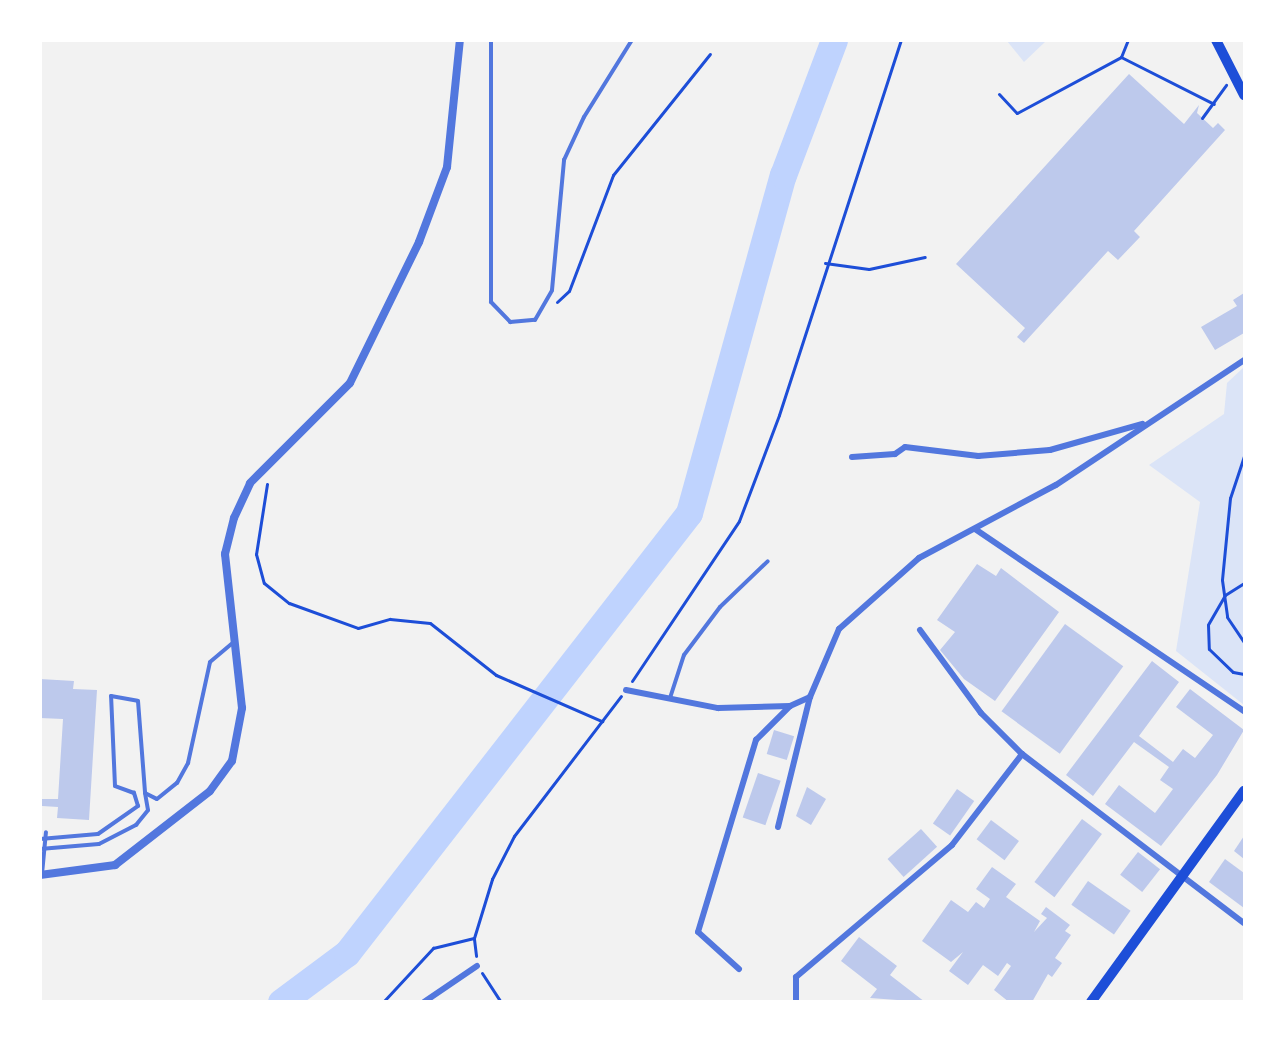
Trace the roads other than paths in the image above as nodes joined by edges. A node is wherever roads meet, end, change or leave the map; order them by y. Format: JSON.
{"nodes":[{"id":1,"x":460,"y":40,"type":"edge"},
{"id":2,"x":491,"y":40,"type":"edge"},
{"id":3,"x":632,"y":40,"type":"edge"},
{"id":4,"x":1216,"y":40,"type":"edge"},
{"id":5,"x":1239,"y":81,"type":"edge"},
{"id":6,"x":1245,"y":95,"type":"edge"},
{"id":7,"x":1245,"y":360,"type":"edge"},
{"id":8,"x":1148,"y":422,"type":"junction"},
{"id":9,"x":852,"y":457,"type":"dead end"},
{"id":10,"x":975,"y":529,"type":"junction"},
{"id":11,"x":768,"y":561,"type":"dead end"},
{"id":12,"x":920,"y":630,"type":"dead end"},
{"id":13,"x":234,"y":642,"type":"junction"},
{"id":14,"x":626,"y":690,"type":"road end"},
{"id":15,"x":810,"y":697,"type":"junction"},
{"id":16,"x":670,"y":699,"type":"junction"},
{"id":17,"x":790,"y":706,"type":"junction"},
{"id":18,"x":1245,"y":711,"type":"edge"},
{"id":19,"x":1022,"y":754,"type":"junction"},
{"id":20,"x":145,"y":793,"type":"junction"},
{"id":21,"x":1243,"y":797,"type":"edge"},
{"id":22,"x":778,"y":827,"type":"dead end"},
{"id":23,"x":46,"y":832,"type":"dead end"},
{"id":24,"x":43,"y":839,"type":"edge"},
{"id":25,"x":43,"y":849,"type":"edge"},
{"id":26,"x":1183,"y":874,"type":"junction"},
{"id":27,"x":41,"y":875,"type":"edge"},
{"id":28,"x":1245,"y":923,"type":"edge"},
{"id":29,"x":477,"y":966,"type":"road end"},
{"id":30,"x":739,"y":969,"type":"dead end"},
{"id":31,"x":424,"y":1002,"type":"edge"},
{"id":32,"x":796,"y":1002,"type":"edge"},
{"id":33,"x":1091,"y":1002,"type":"edge"}],
"edges":[{"from":1,"to":13,"type":"street"},
{"from":2,"to":3,"type":"lane"},
{"from":4,"to":5,"type":"main road"},
{"from":5,"to":6,"type":"main road"},
{"from":7,"to":8,"type":"street"},
{"from":8,"to":9,"type":"street"},
{"from":8,"to":10,"type":"street"},
{"from":10,"to":15,"type":"street"},
{"from":10,"to":18,"type":"street"},
{"from":11,"to":16,"type":"lane"},
{"from":12,"to":19,"type":"street"},
{"from":13,"to":20,"type":"lane"},
{"from":13,"to":27,"type":"street"},
{"from":14,"to":16,"type":"street"},
{"from":15,"to":17,"type":"street"},
{"from":15,"to":22,"type":"street"},
{"from":16,"to":17,"type":"street"},
{"from":17,"to":30,"type":"street"},
{"from":19,"to":26,"type":"street"},
{"from":19,"to":32,"type":"street"},
{"from":20,"to":24,"type":"lane"},
{"from":20,"to":25,"type":"lane"},
{"from":21,"to":26,"type":"main road"},
{"from":23,"to":24,"type":"lane"},
{"from":24,"to":25,"type":"lane"},
{"from":25,"to":27,"type":"lane"},
{"from":26,"to":28,"type":"street"},
{"from":26,"to":33,"type":"main road"},
{"from":29,"to":31,"type":"street"}]}
